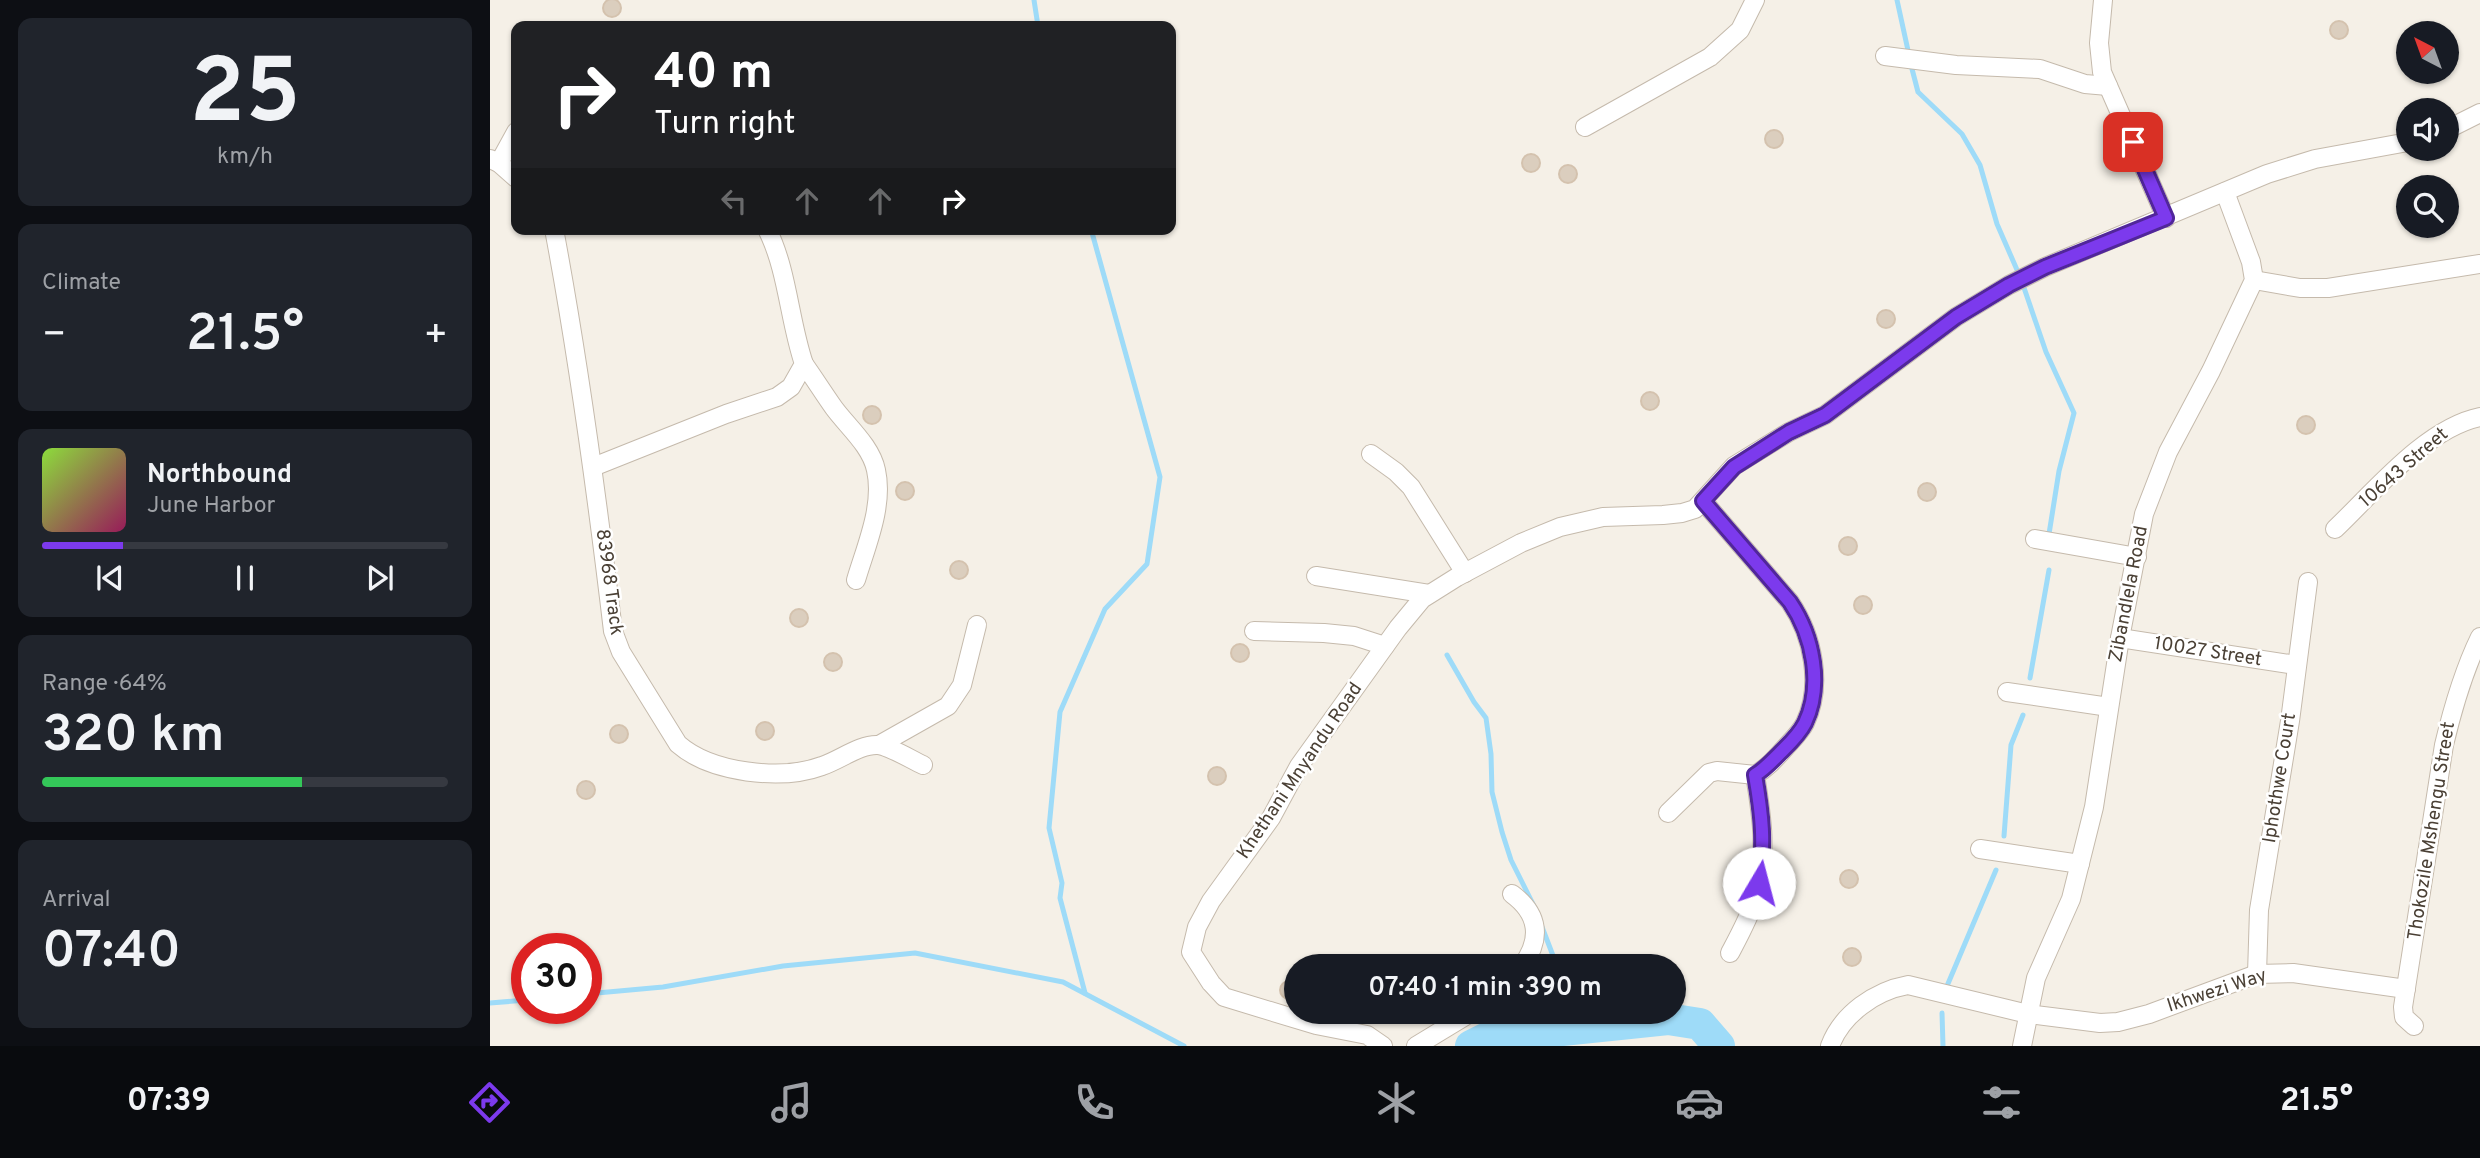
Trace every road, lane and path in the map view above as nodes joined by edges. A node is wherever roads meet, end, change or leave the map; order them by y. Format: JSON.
{"nodes":[{"id":1,"x":1755,"y":0,"type":"edge"},
{"id":2,"x":2103,"y":0,"type":"edge"},
{"id":3,"x":1885,"y":56,"type":"dead end"},
{"id":4,"x":2108,"y":86,"type":"junction"},
{"id":5,"x":2480,"y":113,"type":"edge"},
{"id":6,"x":2459,"y":124,"type":"edge"},
{"id":7,"x":1585,"y":127,"type":"dead end"},
{"id":8,"x":511,"y":139,"type":"edge"},
{"id":9,"x":2396,"y":144,"type":"edge"},
{"id":10,"x":494,"y":161,"type":"edge"},
{"id":11,"x":511,"y":174,"type":"edge"},
{"id":12,"x":2225,"y":192,"type":"junction"},
{"id":13,"x":2166,"y":218,"type":"junction"},
{"id":14,"x":555,"y":235,"type":"edge"},
{"id":15,"x":770,"y":235,"type":"edge"},
{"id":16,"x":2480,"y":264,"type":"edge"},
{"id":17,"x":2254,"y":280,"type":"junction"},
{"id":18,"x":804,"y":364,"type":"junction"},
{"id":19,"x":2480,"y":417,"type":"edge"},
{"id":20,"x":1371,"y":454,"type":"dead end"},
{"id":21,"x":593,"y":467,"type":"junction"},
{"id":22,"x":1703,"y":501,"type":"junction"},
{"id":23,"x":2335,"y":530,"type":"dead end"},
{"id":24,"x":2035,"y":539,"type":"dead end"},
{"id":25,"x":2137,"y":557,"type":"junction"},
{"id":26,"x":1465,"y":573,"type":"junction"},
{"id":27,"x":1316,"y":576,"type":"dead end"},
{"id":28,"x":856,"y":580,"type":"dead end"},
{"id":29,"x":2308,"y":582,"type":"dead end"},
{"id":30,"x":1429,"y":594,"type":"junction"},
{"id":31,"x":977,"y":625,"type":"dead end"},
{"id":32,"x":1255,"y":631,"type":"dead end"},
{"id":33,"x":2480,"y":637,"type":"edge"},
{"id":34,"x":2120,"y":638,"type":"junction"},
{"id":35,"x":1385,"y":646,"type":"junction"},
{"id":36,"x":2296,"y":666,"type":"junction"},
{"id":37,"x":2007,"y":692,"type":"dead end"},
{"id":38,"x":2109,"y":707,"type":"junction"},
{"id":39,"x":879,"y":745,"type":"junction"},
{"id":40,"x":923,"y":765,"type":"dead end"},
{"id":41,"x":1755,"y":775,"type":"junction"},
{"id":42,"x":1668,"y":813,"type":"dead end"},
{"id":43,"x":1980,"y":849,"type":"dead end"},
{"id":44,"x":2080,"y":864,"type":"junction"},
{"id":45,"x":1512,"y":894,"type":"dead end"},
{"id":46,"x":1730,"y":953,"type":"dead end"},
{"id":47,"x":1530,"y":954,"type":"edge"},
{"id":48,"x":2257,"y":974,"type":"junction"},
{"id":49,"x":2406,"y":989,"type":"junction"},
{"id":50,"x":2028,"y":1014,"type":"junction"},
{"id":51,"x":1452,"y":1024,"type":"edge"},
{"id":52,"x":2414,"y":1026,"type":"dead end"},
{"id":53,"x":1383,"y":1046,"type":"edge"},
{"id":54,"x":1416,"y":1046,"type":"edge"},
{"id":55,"x":1830,"y":1046,"type":"edge"},
{"id":56,"x":2022,"y":1046,"type":"edge"}],
"edges":[{"from":1,"to":7,"type":"street"},
{"from":2,"to":4,"type":"street"},
{"from":3,"to":4,"type":"street"},
{"from":4,"to":13,"type":"street"},
{"from":5,"to":6,"type":"street"},
{"from":8,"to":10,"type":"street"},
{"from":9,"to":12,"type":"street","name":"Khethani Mnyandu Road"},
{"from":10,"to":11,"type":"street"},
{"from":12,"to":13,"type":"street","name":"Khethani Mnyandu Road"},
{"from":12,"to":17,"type":"street"},
{"from":13,"to":22,"type":"street","name":"Khethani Mnyandu Road"},
{"from":14,"to":21,"type":"street","name":"83968 Track"},
{"from":15,"to":18,"type":"street"},
{"from":16,"to":17,"type":"street"},
{"from":17,"to":25,"type":"street","name":"Zibandlela Road"},
{"from":18,"to":21,"type":"street"},
{"from":18,"to":28,"type":"street"},
{"from":19,"to":23,"type":"street","name":"10643 Street"},
{"from":20,"to":26,"type":"street"},
{"from":21,"to":39,"type":"street","name":"83968 Track"},
{"from":22,"to":26,"type":"street","name":"Khethani Mnyandu Road"},
{"from":22,"to":41,"type":"street"},
{"from":24,"to":25,"type":"street"},
{"from":25,"to":34,"type":"street","name":"Zibandlela Road"},
{"from":26,"to":30,"type":"street","name":"Khethani Mnyandu Road"},
{"from":27,"to":30,"type":"street"},
{"from":29,"to":36,"type":"street","name":"Iphothwe Court"},
{"from":30,"to":35,"type":"street","name":"Khethani Mnyandu Road"},
{"from":31,"to":39,"type":"street","name":"83968 Track"},
{"from":32,"to":35,"type":"street"},
{"from":33,"to":49,"type":"street","name":"Thokozile Mshengu Street"},
{"from":34,"to":36,"type":"street","name":"10027 Street"},
{"from":34,"to":38,"type":"street","name":"Zibandlela Road"},
{"from":35,"to":53,"type":"street","name":"Khethani Mnyandu Road"},
{"from":36,"to":48,"type":"street","name":"Iphothwe Court"},
{"from":37,"to":38,"type":"street"},
{"from":38,"to":44,"type":"street","name":"Zibandlela Road"},
{"from":39,"to":40,"type":"street"},
{"from":41,"to":42,"type":"street"},
{"from":41,"to":46,"type":"street"},
{"from":43,"to":44,"type":"street"},
{"from":44,"to":50,"type":"street","name":"Zibandlela Road"},
{"from":45,"to":47,"type":"street"},
{"from":48,"to":49,"type":"street","name":"Ikhwezi Way"},
{"from":48,"to":50,"type":"street","name":"Ikhwezi Way"},
{"from":49,"to":52,"type":"street","name":"Thokozile Mshengu Street"},
{"from":50,"to":55,"type":"street"},
{"from":50,"to":56,"type":"street","name":"Zibandlela Road"},
{"from":51,"to":54,"type":"street"}]}
